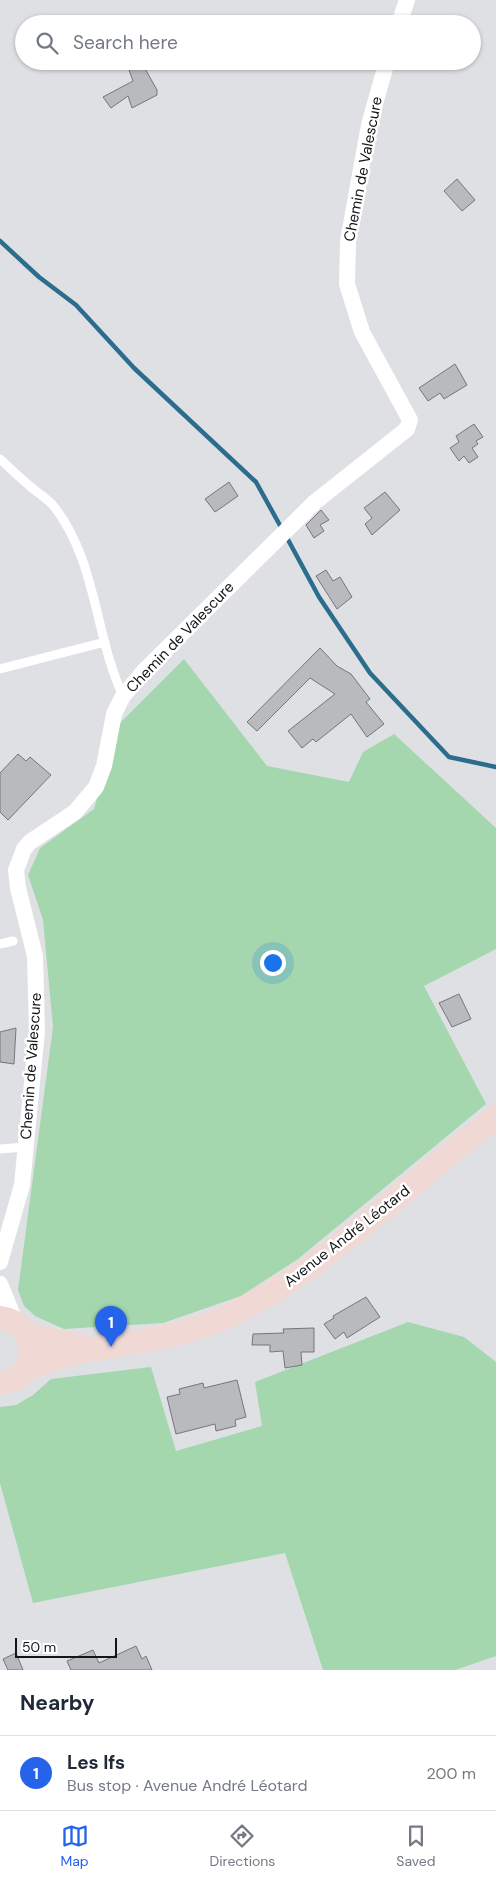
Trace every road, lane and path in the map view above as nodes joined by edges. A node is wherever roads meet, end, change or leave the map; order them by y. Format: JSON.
{"nodes":[{"id":1,"x":407,"y":0,"type":"edge"},
{"id":2,"x":402,"y":15,"type":"edge"},
{"id":3,"x":384,"y":70,"type":"edge"},
{"id":4,"x":0,"y":459,"type":"edge"},
{"id":5,"x":104,"y":642,"type":"junction"},
{"id":6,"x":0,"y":669,"type":"edge"},
{"id":7,"x":123,"y":696,"type":"junction"},
{"id":8,"x":13,"y":941,"type":"dead end"},
{"id":9,"x":0,"y":944,"type":"edge"},
{"id":10,"x":496,"y":1116,"type":"edge"},
{"id":11,"x":26,"y":1148,"type":"junction"},
{"id":12,"x":0,"y":1149,"type":"edge"},
{"id":13,"x":0,"y":1262,"type":"edge"},
{"id":14,"x":0,"y":1284,"type":"edge"},
{"id":15,"x":14,"y":1324,"type":"edge"},
{"id":16,"x":95,"y":1349,"type":"junction"},
{"id":17,"x":25,"y":1370,"type":"junction"},
{"id":18,"x":0,"y":1383,"type":"edge"}],
"edges":[{"from":1,"to":2,"type":"street"},
{"from":3,"to":7,"type":"street","name":"Chemin de Valescure"},
{"from":4,"to":5,"type":"lane"},
{"from":5,"to":6,"type":"lane"},
{"from":5,"to":7,"type":"lane"},
{"from":7,"to":11,"type":"street","name":"Chemin de Valescure"},
{"from":8,"to":9,"type":"lane"},
{"from":10,"to":16,"type":"main road","name":"Avenue André Léotard"},
{"from":11,"to":12,"type":"lane"},
{"from":11,"to":13,"type":"street","name":"Chemin de Valescure"},
{"from":14,"to":15,"type":"street"},
{"from":15,"to":16,"type":"main road","name":"Avenue André Léotard"},
{"from":15,"to":17,"type":"main road"},
{"from":16,"to":17,"type":"main road","name":"Avenue André Léotard"},
{"from":17,"to":18,"type":"main road","name":"Avenue André Léotard"}]}
